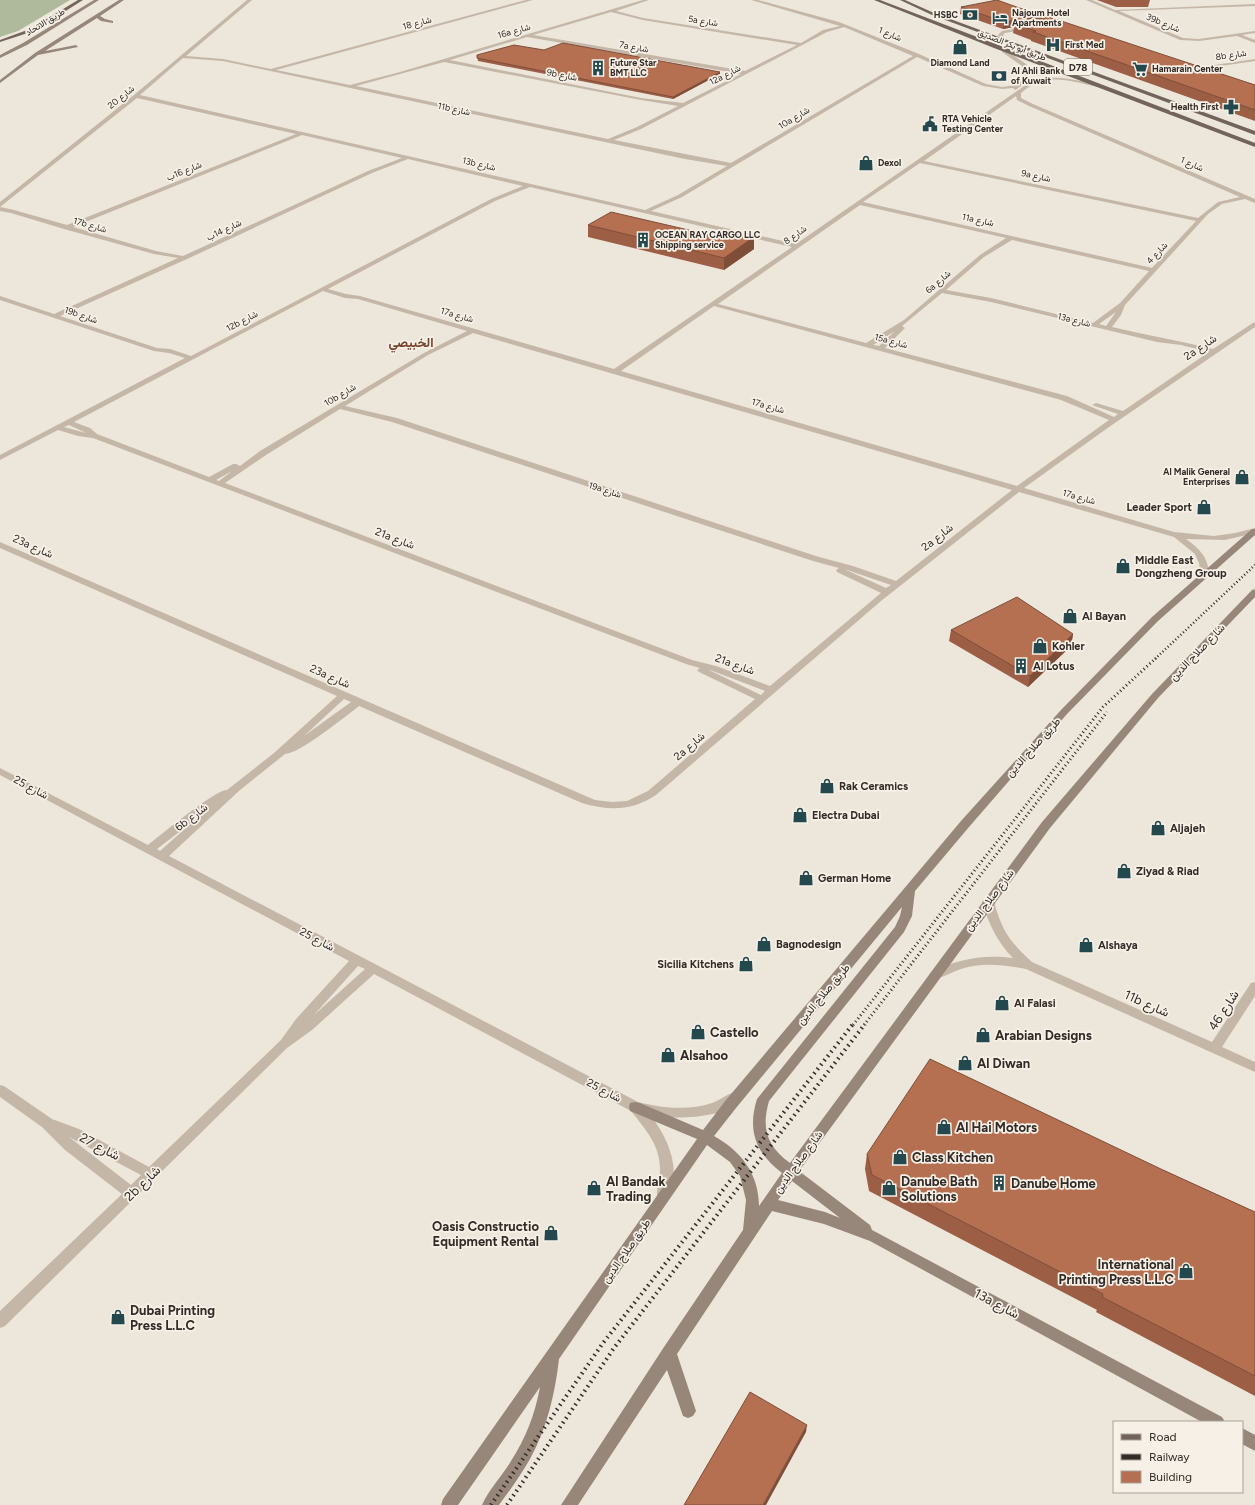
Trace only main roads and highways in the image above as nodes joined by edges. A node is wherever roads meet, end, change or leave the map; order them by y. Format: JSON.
{"nodes":[{"id":1,"x":81,"y":0,"type":"edge"},
{"id":2,"x":87,"y":0,"type":"edge"},
{"id":3,"x":97,"y":0,"type":"edge"},
{"id":4,"x":122,"y":0,"type":"edge"},
{"id":5,"x":876,"y":0,"type":"edge"},
{"id":6,"x":902,"y":0,"type":"edge"},
{"id":7,"x":57,"y":15,"type":"junction"},
{"id":8,"x":98,"y":16,"type":"junction"},
{"id":9,"x":112,"y":22,"type":"dead end"},
{"id":10,"x":0,"y":40,"type":"edge"},
{"id":11,"x":76,"y":46,"type":"dead end"},
{"id":12,"x":37,"y":54,"type":"junction"},
{"id":13,"x":0,"y":57,"type":"edge"},
{"id":14,"x":0,"y":82,"type":"edge"},
{"id":15,"x":1255,"y":133,"type":"edge"},
{"id":16,"x":1255,"y":145,"type":"edge"},
{"id":17,"x":1255,"y":530,"type":"edge"},
{"id":18,"x":1255,"y":592,"type":"edge"},
{"id":19,"x":910,"y":890,"type":"junction"},
{"id":20,"x":635,"y":1107,"type":"road end"},
{"id":21,"x":705,"y":1138,"type":"junction"},
{"id":22,"x":791,"y":1172,"type":"junction"},
{"id":23,"x":768,"y":1204,"type":"junction"},
{"id":24,"x":750,"y":1230,"type":"junction"},
{"id":25,"x":874,"y":1236,"type":"junction"},
{"id":26,"x":669,"y":1352,"type":"junction"},
{"id":27,"x":552,"y":1357,"type":"junction"},
{"id":28,"x":688,"y":1411,"type":"dead end"},
{"id":29,"x":1215,"y":1421,"type":"edge"},
{"id":30,"x":1243,"y":1437,"type":"edge"},
{"id":31,"x":1255,"y":1443,"type":"edge"},
{"id":32,"x":449,"y":1505,"type":"edge"},
{"id":33,"x":490,"y":1505,"type":"edge"},
{"id":34,"x":569,"y":1505,"type":"edge"}],
"edges":[{"from":1,"to":7,"type":"main road"},
{"from":2,"to":7,"type":"main road"},
{"from":3,"to":13,"type":"main road","name":"طريق الاتحاد"},
{"from":4,"to":8,"type":"main road"},
{"from":5,"to":16,"type":"main road","name":"طريق أبو بكر الصديق","number":"D78"},
{"from":6,"to":15,"type":"main road","name":"طريق أبو بكر الصديق","number":"D78"},
{"from":7,"to":10,"type":"main road"},
{"from":8,"to":9,"type":"main road"},
{"from":8,"to":12,"type":"main road"},
{"from":11,"to":12,"type":"main road"},
{"from":12,"to":14,"type":"main road"},
{"from":17,"to":19,"type":"main road","name":"طريق صلاح الدين"},
{"from":18,"to":22,"type":"main road","name":"شارع صلاح الدين"},
{"from":19,"to":21,"type":"main road","name":"طريق صلاح الدين"},
{"from":19,"to":22,"type":"main road"},
{"from":20,"to":21,"type":"main road"},
{"from":21,"to":24,"type":"main road"},
{"from":21,"to":27,"type":"main road","name":"طريق صلاح الدين"},
{"from":22,"to":23,"type":"main road","name":"شارع صلاح الدين"},
{"from":22,"to":25,"type":"main road"},
{"from":23,"to":24,"type":"main road","name":"شارع صلاح الدين"},
{"from":23,"to":25,"type":"main road","name":"13a شارع"},
{"from":24,"to":26,"type":"main road"},
{"from":25,"to":29,"type":"main road","name":"13a شارع"},
{"from":26,"to":28,"type":"main road"},
{"from":26,"to":34,"type":"main road"},
{"from":27,"to":32,"type":"main road","name":"طريق صلاح الدين"},
{"from":27,"to":33,"type":"main road"},
{"from":30,"to":31,"type":"main road"}]}
